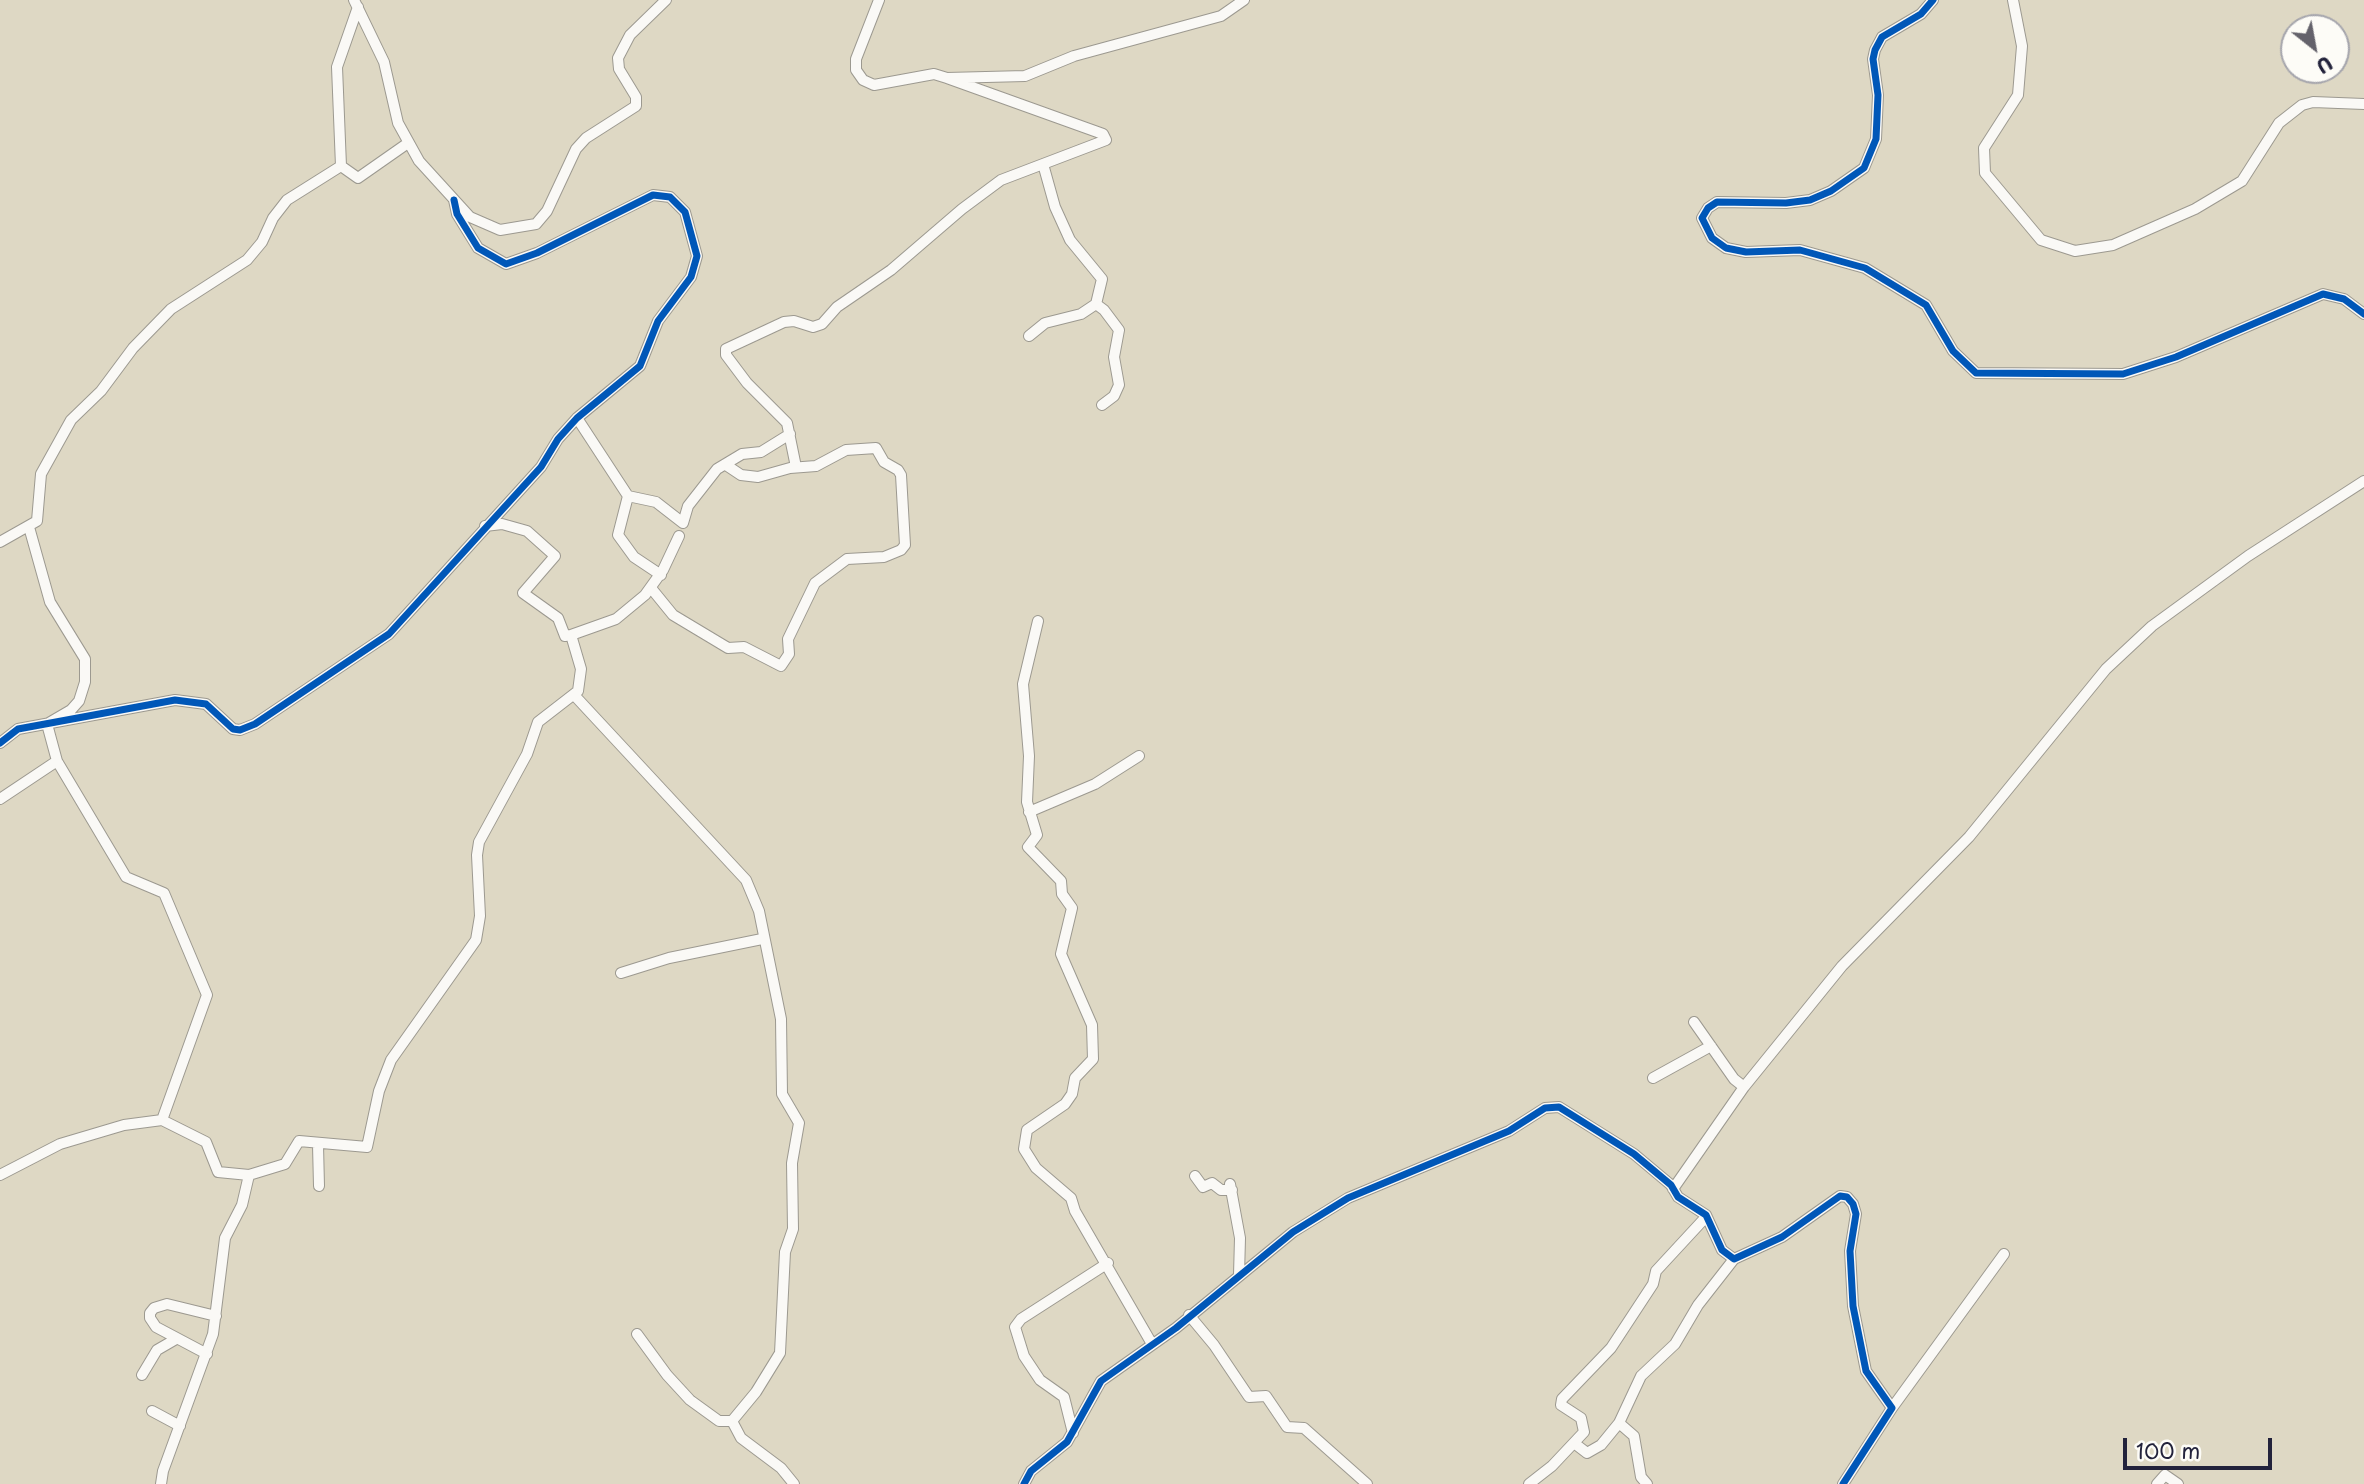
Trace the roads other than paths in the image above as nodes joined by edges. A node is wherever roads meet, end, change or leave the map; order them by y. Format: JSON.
{"nodes":[{"id":1,"x":666,"y":0,"type":"edge"},
{"id":2,"x":879,"y":0,"type":"edge"},
{"id":3,"x":1244,"y":0,"type":"edge"},
{"id":4,"x":1933,"y":0,"type":"edge"},
{"id":5,"x":2013,"y":0,"type":"edge"},
{"id":6,"x":356,"y":4,"type":"edge"},
{"id":7,"x":947,"y":78,"type":"junction"},
{"id":8,"x":2364,"y":104,"type":"edge"},
{"id":9,"x":408,"y":143,"type":"junction"},
{"id":10,"x":1043,"y":164,"type":"junction"},
{"id":11,"x":341,"y":166,"type":"junction"},
{"id":12,"x":454,"y":200,"type":"junction"},
{"id":13,"x":1096,"y":304,"type":"junction"},
{"id":14,"x":2364,"y":314,"type":"edge"},
{"id":15,"x":1029,"y":336,"type":"dead end"},
{"id":16,"x":1102,"y":405,"type":"dead end"},
{"id":17,"x":577,"y":418,"type":"junction"},
{"id":18,"x":790,"y":433,"type":"junction"},
{"id":19,"x":726,"y":465,"type":"junction"},
{"id":20,"x":796,"y":467,"type":"junction"},
{"id":21,"x":2364,"y":481,"type":"edge"},
{"id":22,"x":628,"y":496,"type":"junction"},
{"id":23,"x":485,"y":526,"type":"junction"},
{"id":24,"x":29,"y":527,"type":"junction"},
{"id":25,"x":679,"y":537,"type":"dead end"},
{"id":26,"x":0,"y":542,"type":"edge"},
{"id":27,"x":661,"y":575,"type":"junction"},
{"id":28,"x":651,"y":588,"type":"junction"},
{"id":29,"x":1038,"y":621,"type":"dead end"},
{"id":30,"x":570,"y":635,"type":"junction"},
{"id":31,"x":575,"y":696,"type":"junction"},
{"id":32,"x":47,"y":723,"type":"junction"},
{"id":33,"x":0,"y":743,"type":"edge"},
{"id":34,"x":1139,"y":756,"type":"dead end"},
{"id":35,"x":57,"y":761,"type":"junction"},
{"id":36,"x":0,"y":799,"type":"edge"},
{"id":37,"x":1030,"y":812,"type":"junction"},
{"id":38,"x":762,"y":939,"type":"junction"},
{"id":39,"x":621,"y":973,"type":"dead end"},
{"id":40,"x":1694,"y":1022,"type":"dead end"},
{"id":41,"x":1711,"y":1046,"type":"junction"},
{"id":42,"x":1653,"y":1078,"type":"dead end"},
{"id":43,"x":1744,"y":1087,"type":"junction"},
{"id":44,"x":162,"y":1120,"type":"junction"},
{"id":45,"x":318,"y":1145,"type":"junction"},
{"id":46,"x":0,"y":1175,"type":"edge"},
{"id":47,"x":249,"y":1175,"type":"junction"},
{"id":48,"x":1195,"y":1177,"type":"dead end"},
{"id":49,"x":319,"y":1186,"type":"dead end"},
{"id":50,"x":1673,"y":1189,"type":"junction"},
{"id":51,"x":1705,"y":1218,"type":"junction"},
{"id":52,"x":2004,"y":1254,"type":"dead end"},
{"id":53,"x":1734,"y":1259,"type":"junction"},
{"id":54,"x":1108,"y":1263,"type":"junction"},
{"id":55,"x":1239,"y":1275,"type":"junction"},
{"id":56,"x":1189,"y":1315,"type":"junction"},
{"id":57,"x":216,"y":1316,"type":"junction"},
{"id":58,"x":637,"y":1334,"type":"dead end"},
{"id":59,"x":176,"y":1339,"type":"junction"},
{"id":60,"x":1152,"y":1344,"type":"junction"},
{"id":61,"x":207,"y":1354,"type":"junction"},
{"id":62,"x":142,"y":1375,"type":"dead end"},
{"id":63,"x":1892,"y":1408,"type":"junction"},
{"id":64,"x":152,"y":1412,"type":"dead end"},
{"id":65,"x":732,"y":1421,"type":"junction"},
{"id":66,"x":1619,"y":1423,"type":"junction"},
{"id":67,"x":180,"y":1426,"type":"junction"},
{"id":68,"x":1073,"y":1433,"type":"junction"},
{"id":69,"x":1574,"y":1443,"type":"junction"},
{"id":70,"x":161,"y":1484,"type":"edge"},
{"id":71,"x":794,"y":1484,"type":"edge"},
{"id":72,"x":1024,"y":1484,"type":"edge"},
{"id":73,"x":1367,"y":1484,"type":"edge"},
{"id":74,"x":1529,"y":1484,"type":"edge"},
{"id":75,"x":1647,"y":1484,"type":"edge"},
{"id":76,"x":1843,"y":1484,"type":"edge"},
{"id":77,"x":2157,"y":1484,"type":"edge"},
{"id":78,"x":2178,"y":1484,"type":"edge"}],
"edges":[{"from":1,"to":12,"type":"street"},
{"from":2,"to":7,"type":"street"},
{"from":3,"to":7,"type":"street"},
{"from":4,"to":14,"type":"street"},
{"from":5,"to":8,"type":"street"},
{"from":6,"to":9,"type":"street"},
{"from":6,"to":11,"type":"street"},
{"from":7,"to":10,"type":"street"},
{"from":9,"to":11,"type":"street"},
{"from":9,"to":12,"type":"street"},
{"from":10,"to":13,"type":"street"},
{"from":10,"to":18,"type":"street"},
{"from":11,"to":24,"type":"street"},
{"from":12,"to":17,"type":"street"},
{"from":13,"to":15,"type":"street"},
{"from":13,"to":16,"type":"street"},
{"from":17,"to":22,"type":"street"},
{"from":17,"to":23,"type":"street"},
{"from":18,"to":19,"type":"street"},
{"from":18,"to":20,"type":"street"},
{"from":19,"to":20,"type":"street"},
{"from":19,"to":22,"type":"street"},
{"from":20,"to":28,"type":"street"},
{"from":21,"to":43,"type":"street"},
{"from":22,"to":27,"type":"street"},
{"from":23,"to":30,"type":"street"},
{"from":23,"to":32,"type":"street"},
{"from":24,"to":26,"type":"street"},
{"from":24,"to":32,"type":"street"},
{"from":25,"to":27,"type":"street"},
{"from":27,"to":28,"type":"street"},
{"from":28,"to":30,"type":"street"},
{"from":29,"to":37,"type":"street"},
{"from":30,"to":31,"type":"street"},
{"from":31,"to":38,"type":"street"},
{"from":31,"to":45,"type":"street"},
{"from":32,"to":33,"type":"street"},
{"from":32,"to":35,"type":"street"},
{"from":34,"to":37,"type":"street"},
{"from":35,"to":36,"type":"street"},
{"from":35,"to":44,"type":"street"},
{"from":37,"to":54,"type":"street"},
{"from":38,"to":39,"type":"street"},
{"from":38,"to":65,"type":"street"},
{"from":40,"to":41,"type":"street"},
{"from":41,"to":42,"type":"street"},
{"from":41,"to":43,"type":"street"},
{"from":43,"to":50,"type":"street"},
{"from":44,"to":46,"type":"street"},
{"from":44,"to":47,"type":"street"},
{"from":45,"to":47,"type":"street"},
{"from":45,"to":49,"type":"street"},
{"from":47,"to":57,"type":"street"},
{"from":48,"to":55,"type":"street"},
{"from":50,"to":51,"type":"street"},
{"from":50,"to":55,"type":"street"},
{"from":51,"to":53,"type":"street"},
{"from":51,"to":69,"type":"street"},
{"from":52,"to":63,"type":"street"},
{"from":53,"to":63,"type":"street"},
{"from":53,"to":66,"type":"street"},
{"from":54,"to":60,"type":"street"},
{"from":54,"to":68,"type":"street"},
{"from":55,"to":56,"type":"street"},
{"from":56,"to":60,"type":"street"},
{"from":56,"to":73,"type":"street"},
{"from":57,"to":59,"type":"street"},
{"from":57,"to":61,"type":"street"},
{"from":58,"to":65,"type":"street"},
{"from":59,"to":61,"type":"street"},
{"from":59,"to":62,"type":"street"},
{"from":60,"to":68,"type":"street"},
{"from":61,"to":67,"type":"street"},
{"from":63,"to":76,"type":"street"},
{"from":64,"to":67,"type":"street"},
{"from":65,"to":71,"type":"street"},
{"from":66,"to":69,"type":"street"},
{"from":66,"to":75,"type":"street"},
{"from":67,"to":70,"type":"street"},
{"from":68,"to":72,"type":"street"},
{"from":69,"to":74,"type":"street"},
{"from":77,"to":78,"type":"street"}]}
